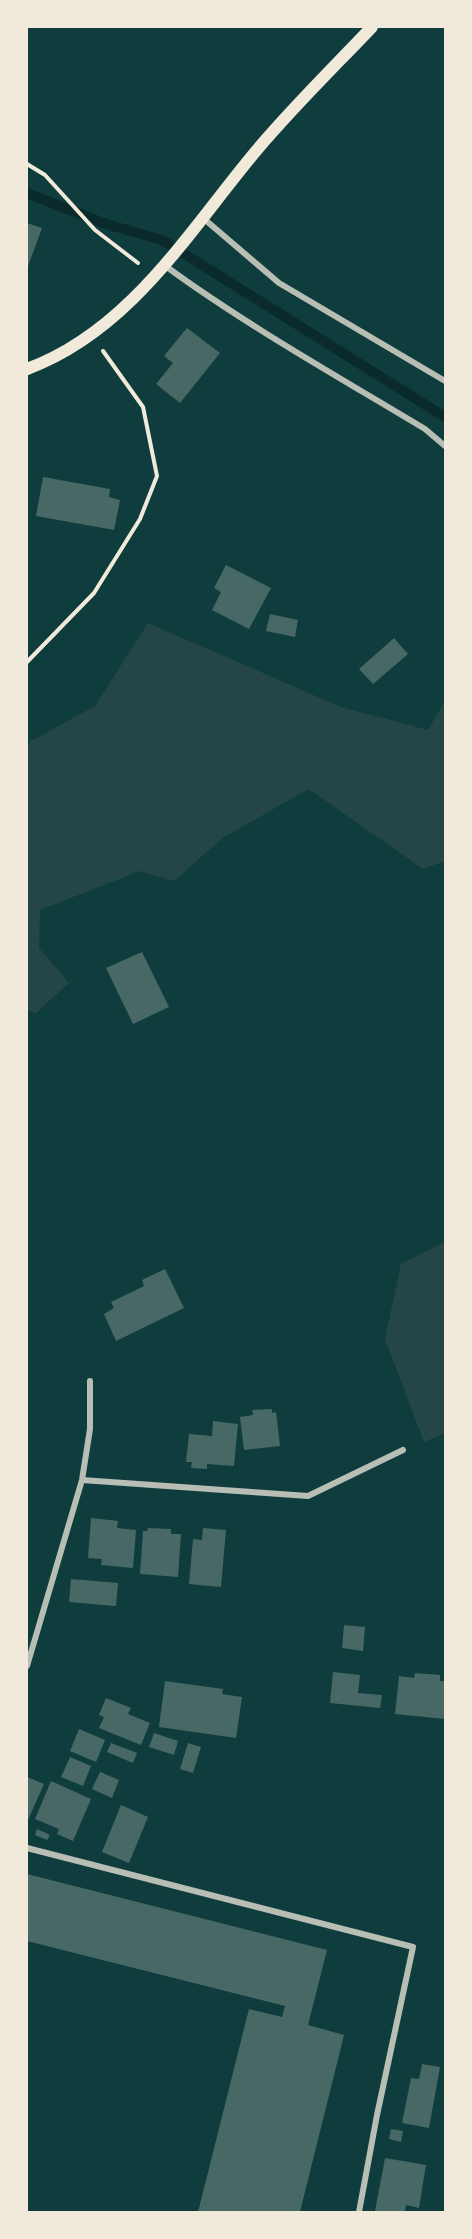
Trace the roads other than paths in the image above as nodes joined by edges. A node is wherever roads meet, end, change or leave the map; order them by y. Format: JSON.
{"nodes":[{"id":1,"x":372,"y":27,"type":"edge"},
{"id":2,"x":203,"y":218,"type":"junction"},
{"id":3,"x":164,"y":264,"type":"junction"},
{"id":4,"x":27,"y":369,"type":"edge"},
{"id":5,"x":445,"y":381,"type":"edge"},
{"id":6,"x":445,"y":446,"type":"edge"},
{"id":7,"x":90,"y":1381,"type":"dead end"},
{"id":8,"x":403,"y":1450,"type":"dead end"},
{"id":9,"x":82,"y":1480,"type":"junction"},
{"id":10,"x":27,"y":1666,"type":"edge"},
{"id":11,"x":27,"y":1848,"type":"edge"},
{"id":12,"x":359,"y":2212,"type":"edge"}],
"edges":[{"from":1,"to":2,"type":"main road"},
{"from":2,"to":3,"type":"main road"},
{"from":2,"to":5,"type":"street"},
{"from":3,"to":4,"type":"main road"},
{"from":3,"to":6,"type":"street"},
{"from":7,"to":9,"type":"street"},
{"from":8,"to":9,"type":"street"},
{"from":9,"to":10,"type":"street"},
{"from":11,"to":12,"type":"street"}]}
